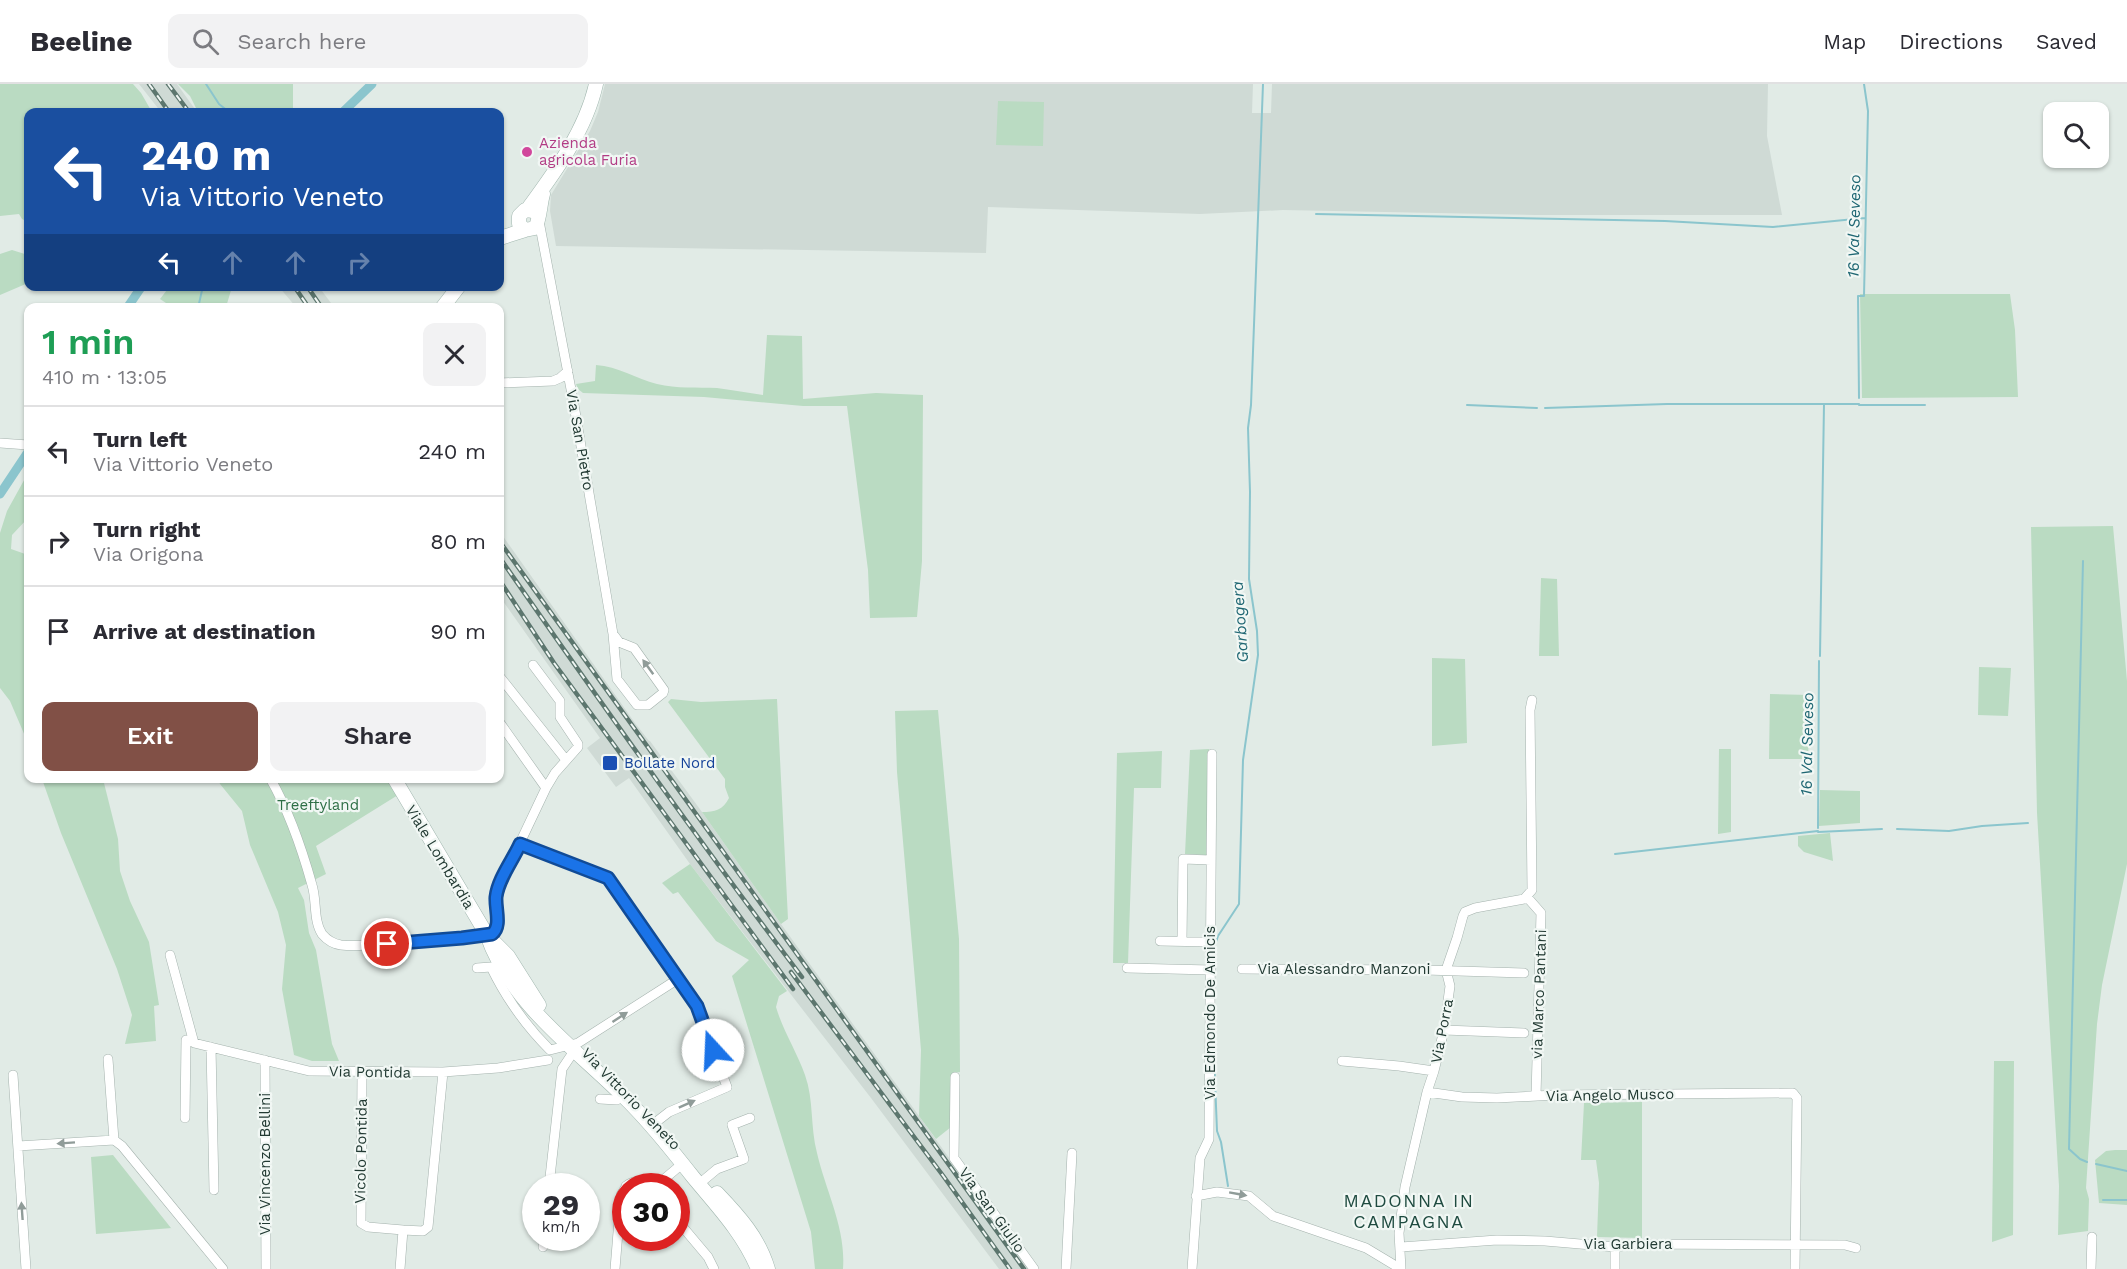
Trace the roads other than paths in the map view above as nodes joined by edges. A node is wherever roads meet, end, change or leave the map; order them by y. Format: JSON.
{"nodes":[{"id":1,"x":596,"y":84,"type":"edge"},
{"id":2,"x":529,"y":221,"type":"junction"},
{"id":3,"x":504,"y":236,"type":"edge"},
{"id":4,"x":455,"y":291,"type":"edge"},
{"id":5,"x":445,"y":303,"type":"edge"},
{"id":6,"x":568,"y":370,"type":"junction"},
{"id":7,"x":504,"y":383,"type":"edge"},
{"id":8,"x":0,"y":443,"type":"edge"},
{"id":9,"x":24,"y":445,"type":"edge"},
{"id":10,"x":613,"y":634,"type":"junction"},
{"id":11,"x":533,"y":665,"type":"dead end"},
{"id":12,"x":504,"y":680,"type":"edge"},
{"id":13,"x":1532,"y":700,"type":"dead end"},
{"id":14,"x":504,"y":733,"type":"edge"},
{"id":15,"x":1212,"y":754,"type":"dead end"},
{"id":16,"x":566,"y":760,"type":"junction"},
{"id":17,"x":273,"y":783,"type":"edge"},
{"id":18,"x":397,"y":783,"type":"edge"},
{"id":19,"x":546,"y":788,"type":"junction"},
{"id":20,"x":520,"y":844,"type":"junction"},
{"id":21,"x":1211,"y":860,"type":"junction"},
{"id":22,"x":1527,"y":897,"type":"junction"},
{"id":23,"x":487,"y":935,"type":"junction"},
{"id":24,"x":1160,"y":941,"type":"dead end"},
{"id":25,"x":1182,"y":941,"type":"junction"},
{"id":26,"x":1211,"y":942,"type":"junction"},
{"id":27,"x":170,"y":955,"type":"dead end"},
{"id":28,"x":477,"y":968,"type":"dead end"},
{"id":29,"x":1127,"y":968,"type":"dead end"},
{"id":30,"x":1242,"y":969,"type":"dead end"},
{"id":31,"x":1210,"y":970,"type":"junction"},
{"id":32,"x":1446,"y":970,"type":"junction"},
{"id":33,"x":1524,"y":973,"type":"dead end"},
{"id":34,"x":678,"y":979,"type":"junction"},
{"id":35,"x":1444,"y":1030,"type":"junction"},
{"id":36,"x":1524,"y":1033,"type":"dead end"},
{"id":37,"x":190,"y":1042,"type":"junction"},
{"id":38,"x":574,"y":1046,"type":"junction"},
{"id":39,"x":211,"y":1047,"type":"junction"},
{"id":40,"x":108,"y":1059,"type":"dead end"},
{"id":41,"x":265,"y":1060,"type":"junction"},
{"id":42,"x":548,"y":1060,"type":"dead end"},
{"id":43,"x":1342,"y":1061,"type":"dead end"},
{"id":44,"x":1434,"y":1071,"type":"junction"},
{"id":45,"x":362,"y":1072,"type":"junction"},
{"id":46,"x":443,"y":1072,"type":"junction"},
{"id":47,"x":13,"y":1075,"type":"dead end"},
{"id":48,"x":956,"y":1077,"type":"dead end"},
{"id":49,"x":1427,"y":1092,"type":"junction"},
{"id":50,"x":623,"y":1095,"type":"junction"},
{"id":51,"x":1536,"y":1096,"type":"junction"},
{"id":52,"x":600,"y":1099,"type":"dead end"},
{"id":53,"x":185,"y":1118,"type":"dead end"},
{"id":54,"x":750,"y":1118,"type":"dead end"},
{"id":55,"x":653,"y":1124,"type":"junction"},
{"id":56,"x":114,"y":1140,"type":"junction"},
{"id":57,"x":18,"y":1146,"type":"junction"},
{"id":58,"x":1072,"y":1153,"type":"dead end"},
{"id":59,"x":682,"y":1164,"type":"junction"},
{"id":60,"x":550,"y":1173,"type":"edge"},
{"id":61,"x":671,"y":1173,"type":"edge"},
{"id":62,"x":702,"y":1181,"type":"junction"},
{"id":63,"x":214,"y":1190,"type":"dead end"},
{"id":64,"x":1196,"y":1196,"type":"junction"},
{"id":65,"x":403,"y":1230,"type":"junction"},
{"id":66,"x":690,"y":1236,"type":"edge"},
{"id":67,"x":2092,"y":1237,"type":"dead end"},
{"id":68,"x":1796,"y":1244,"type":"junction"},
{"id":69,"x":1401,"y":1247,"type":"junction"},
{"id":70,"x":1615,"y":1247,"type":"junction"},
{"id":71,"x":1856,"y":1248,"type":"dead end"},
{"id":72,"x":616,"y":1251,"type":"edge"},
{"id":73,"x":26,"y":1269,"type":"edge"},
{"id":74,"x":223,"y":1269,"type":"edge"},
{"id":75,"x":266,"y":1269,"type":"edge"},
{"id":76,"x":400,"y":1269,"type":"edge"},
{"id":77,"x":615,"y":1269,"type":"edge"},
{"id":78,"x":714,"y":1269,"type":"edge"},
{"id":79,"x":758,"y":1269,"type":"edge"},
{"id":80,"x":768,"y":1269,"type":"edge"},
{"id":81,"x":1034,"y":1269,"type":"edge"},
{"id":82,"x":1066,"y":1269,"type":"edge"},
{"id":83,"x":1191,"y":1269,"type":"edge"},
{"id":84,"x":1401,"y":1269,"type":"edge"},
{"id":85,"x":1615,"y":1269,"type":"edge"},
{"id":86,"x":1795,"y":1269,"type":"edge"},
{"id":87,"x":2091,"y":1269,"type":"edge"}],
"edges":[{"from":1,"to":2,"type":"street"},
{"from":2,"to":3,"type":"street"},
{"from":2,"to":6,"type":"street","name":"Via San Pietro"},
{"from":4,"to":5,"type":"street"},
{"from":6,"to":7,"type":"street"},
{"from":6,"to":10,"type":"street","name":"Via San Pietro"},
{"from":8,"to":9,"type":"street"},
{"from":10,"to":10,"type":"street","name":"Via San Pietro","one_way":true},
{"from":11,"to":16,"type":"street"},
{"from":12,"to":16,"type":"street"},
{"from":13,"to":22,"type":"street"},
{"from":14,"to":19,"type":"street"},
{"from":15,"to":21,"type":"street","name":"Via Edmondo De Amicis"},
{"from":16,"to":19,"type":"street"},
{"from":17,"to":23,"type":"street"},
{"from":18,"to":23,"type":"street","name":"Viale Lombardia"},
{"from":19,"to":20,"type":"street"},
{"from":20,"to":23,"type":"street"},
{"from":20,"to":34,"type":"street"},
{"from":21,"to":25,"type":"street"},
{"from":21,"to":26,"type":"street","name":"Via Edmondo De Amicis"},
{"from":22,"to":32,"type":"street","name":"Via Porra"},
{"from":22,"to":51,"type":"street","name":"via Marco Pantani"},
{"from":23,"to":38,"type":"street","name":"Via Vittorio Veneto"},
{"from":24,"to":25,"type":"street"},
{"from":25,"to":26,"type":"street"},
{"from":26,"to":31,"type":"street","name":"Via Edmondo De Amicis"},
{"from":27,"to":37,"type":"street"},
{"from":28,"to":38,"type":"street"},
{"from":29,"to":31,"type":"street"},
{"from":30,"to":32,"type":"street","name":"Via Alessandro Manzoni"},
{"from":31,"to":64,"type":"street","name":"Via Edmondo De Amicis"},
{"from":32,"to":33,"type":"street","name":"Via Alessandro Manzoni"},
{"from":32,"to":35,"type":"street","name":"Via Porra"},
{"from":38,"to":34,"type":"street","one_way":true},
{"from":55,"to":34,"type":"street","one_way":true},
{"from":35,"to":36,"type":"street"},
{"from":35,"to":44,"type":"street","name":"Via Porra"},
{"from":37,"to":39,"type":"street","name":"Via Pontida"},
{"from":37,"to":53,"type":"street"},
{"from":38,"to":50,"type":"street","name":"Via Vittorio Veneto"},
{"from":38,"to":55,"type":"street","name":"Via Vittorio Veneto"},
{"from":38,"to":60,"type":"street"},
{"from":39,"to":41,"type":"street","name":"Via Pontida"},
{"from":39,"to":63,"type":"street"},
{"from":40,"to":56,"type":"street"},
{"from":41,"to":45,"type":"street","name":"Via Pontida"},
{"from":41,"to":75,"type":"street","name":"Via Vincenzo Bellini"},
{"from":42,"to":46,"type":"street","name":"Via Pontida"},
{"from":43,"to":44,"type":"street"},
{"from":44,"to":49,"type":"street","name":"Via Porra"},
{"from":45,"to":46,"type":"street","name":"Via Pontida"},
{"from":45,"to":65,"type":"street","name":"Vicolo Pontida"},
{"from":46,"to":65,"type":"street"},
{"from":47,"to":57,"type":"street"},
{"from":48,"to":81,"type":"street","name":"Via San Giulio"},
{"from":49,"to":51,"type":"street","name":"Via Angelo Musco"},
{"from":49,"to":69,"type":"street","name":"Via Porra"},
{"from":50,"to":52,"type":"street"},
{"from":50,"to":55,"type":"street","name":"Via Vittorio Veneto"},
{"from":51,"to":68,"type":"street","name":"Via Angelo Musco"},
{"from":54,"to":62,"type":"street"},
{"from":55,"to":59,"type":"street","name":"Via Vittorio Veneto"},
{"from":55,"to":62,"type":"street","name":"Via Vittorio Veneto"},
{"from":56,"to":57,"type":"street","one_way":true},
{"from":56,"to":74,"type":"street"},
{"from":73,"to":57,"type":"street","one_way":true},
{"from":58,"to":82,"type":"street"},
{"from":59,"to":61,"type":"street"},
{"from":59,"to":62,"type":"street","name":"Via Vittorio Veneto"},
{"from":62,"to":79,"type":"street","name":"Via Vittorio Veneto"},
{"from":62,"to":80,"type":"street","name":"Via Vittorio Veneto"},
{"from":64,"to":83,"type":"street","name":"Via Edmondo De Amicis"},
{"from":64,"to":84,"type":"street","one_way":true},
{"from":65,"to":76,"type":"street"},
{"from":66,"to":78,"type":"street"},
{"from":67,"to":87,"type":"street"},
{"from":68,"to":70,"type":"street","name":"Via Garbiera"},
{"from":68,"to":71,"type":"street","name":"Via Garbiera"},
{"from":68,"to":86,"type":"street"},
{"from":69,"to":70,"type":"street","name":"Via Garbiera"},
{"from":69,"to":84,"type":"street","name":"Via Porra"},
{"from":70,"to":85,"type":"street"},
{"from":72,"to":77,"type":"street"}]}
